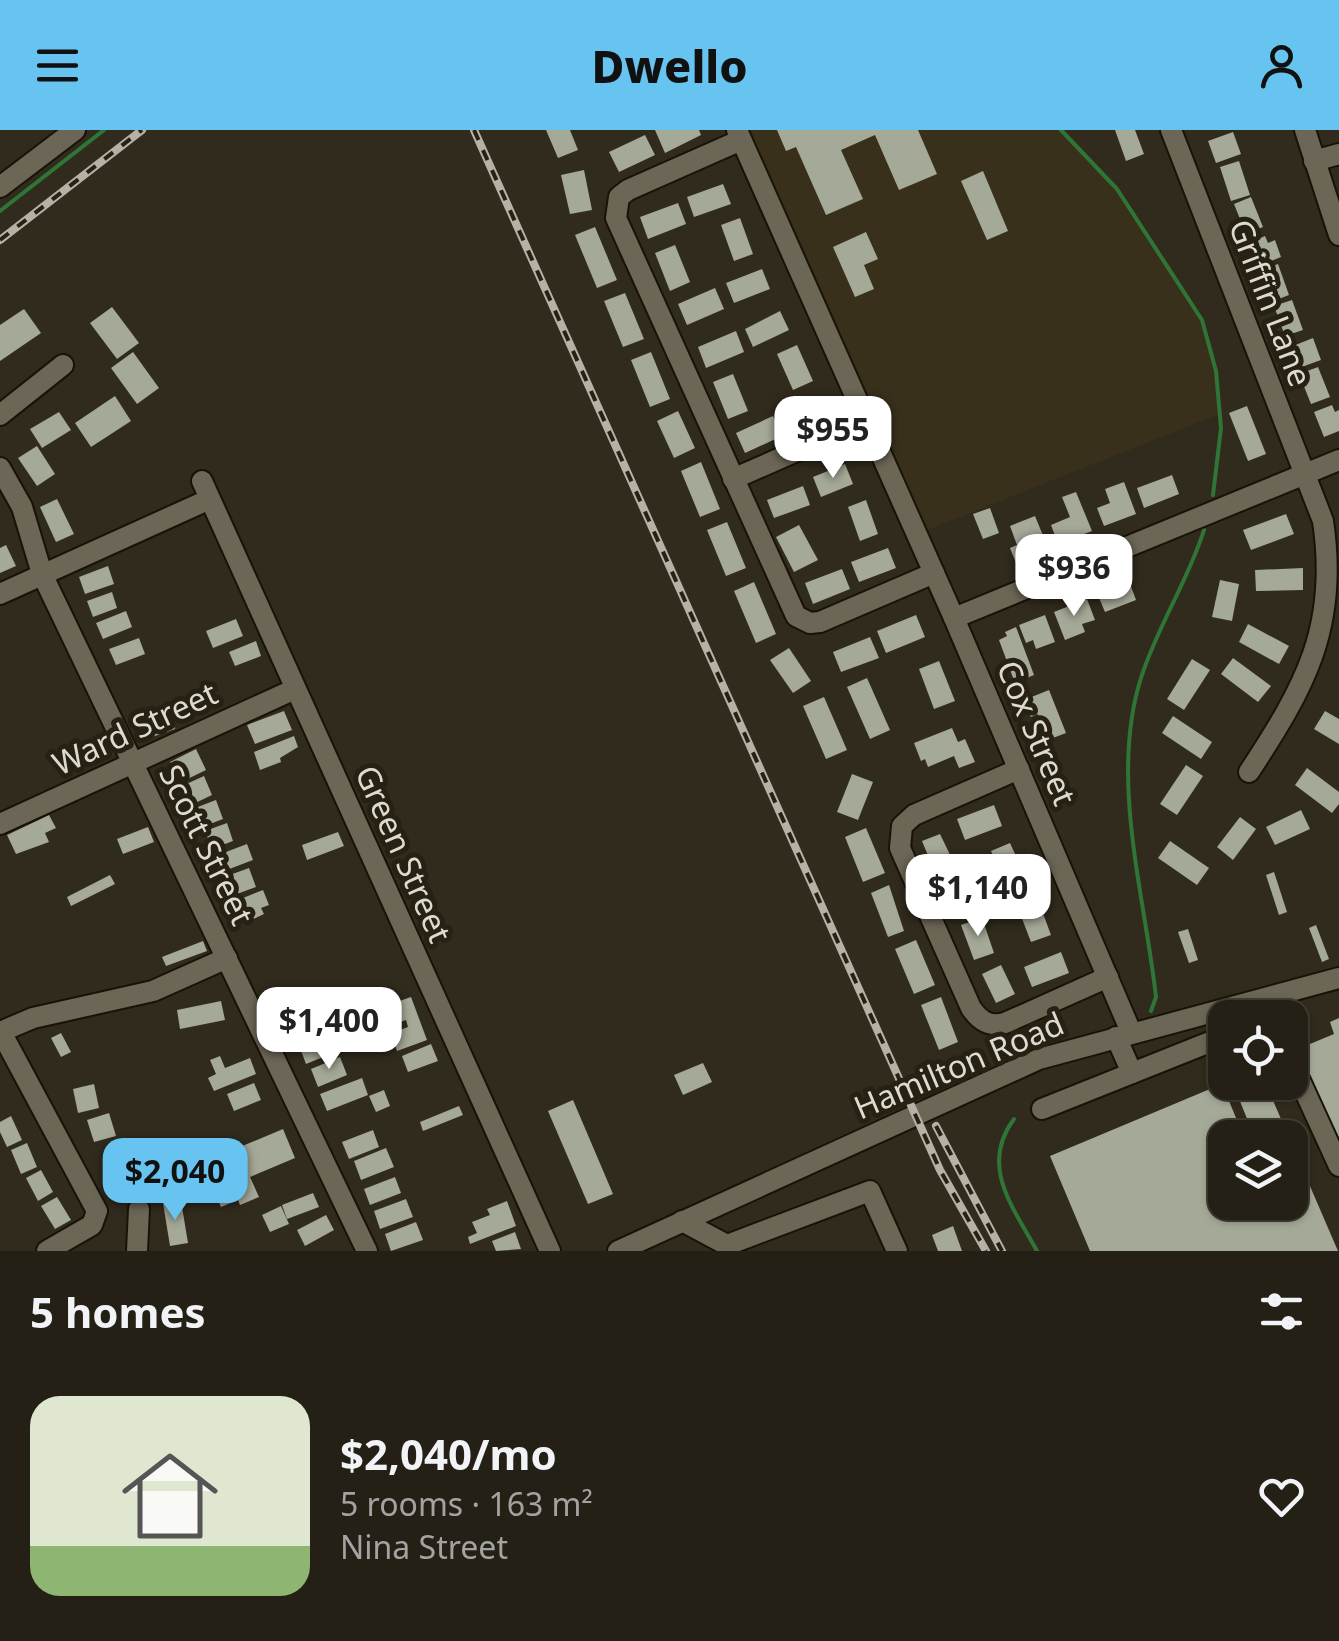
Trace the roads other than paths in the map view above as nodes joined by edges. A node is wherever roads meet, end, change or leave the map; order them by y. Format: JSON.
{"nodes":[{"id":1,"x":75,"y":130,"type":"edge"},
{"id":2,"x":1171,"y":130,"type":"edge"},
{"id":3,"x":1305,"y":130,"type":"edge"},
{"id":4,"x":739,"y":135,"type":"edge"},
{"id":5,"x":1339,"y":154,"type":"edge"},
{"id":6,"x":1314,"y":161,"type":"junction"},
{"id":7,"x":0,"y":187,"type":"edge"},
{"id":8,"x":1333,"y":195,"type":"edge"},
{"id":9,"x":1338,"y":232,"type":"edge"},
{"id":10,"x":64,"y":365,"type":"dead end"},
{"id":11,"x":0,"y":415,"type":"edge"},
{"id":12,"x":867,"y":420,"type":"junction"},
{"id":13,"x":1339,"y":460,"type":"edge"},
{"id":14,"x":0,"y":468,"type":"edge"},
{"id":15,"x":1304,"y":473,"type":"junction"},
{"id":16,"x":734,"y":478,"type":"junction"},
{"id":17,"x":934,"y":572,"type":"junction"},
{"id":18,"x":42,"y":574,"type":"junction"},
{"id":19,"x":0,"y":594,"type":"edge"},
{"id":20,"x":954,"y":618,"type":"junction"},
{"id":21,"x":295,"y":689,"type":"junction"},
{"id":22,"x":133,"y":764,"type":"junction"},
{"id":23,"x":1019,"y":768,"type":"junction"},
{"id":24,"x":1249,"y":772,"type":"dead end"},
{"id":25,"x":0,"y":824,"type":"edge"},
{"id":26,"x":227,"y":958,"type":"junction"},
{"id":27,"x":1108,"y":977,"type":"junction"},
{"id":28,"x":1339,"y":978,"type":"edge"},
{"id":29,"x":1289,"y":1000,"type":"edge"},
{"id":30,"x":1208,"y":1014,"type":"edge"},
{"id":31,"x":1197,"y":1015,"type":"junction"},
{"id":32,"x":1208,"y":1030,"type":"edge"},
{"id":33,"x":0,"y":1032,"type":"edge"},
{"id":34,"x":1124,"y":1034,"type":"junction"},
{"id":35,"x":1208,"y":1043,"type":"edge"},
{"id":36,"x":1132,"y":1073,"type":"junction"},
{"id":37,"x":1308,"y":1098,"type":"edge"},
{"id":38,"x":1042,"y":1110,"type":"dead end"},
{"id":39,"x":1339,"y":1166,"type":"edge"},
{"id":40,"x":138,"y":1208,"type":"dead end"},
{"id":41,"x":682,"y":1222,"type":"junction"},
{"id":42,"x":62,"y":1248,"type":"edge"},
{"id":43,"x":137,"y":1251,"type":"edge"},
{"id":44,"x":367,"y":1251,"type":"edge"},
{"id":45,"x":550,"y":1251,"type":"edge"},
{"id":46,"x":618,"y":1251,"type":"edge"},
{"id":47,"x":897,"y":1251,"type":"edge"}],
"edges":[{"from":1,"to":7,"type":"street"},
{"from":2,"to":15,"type":"street","name":"Griffin Lane"},
{"from":3,"to":6,"type":"street"},
{"from":4,"to":12,"type":"street","name":"Cox Street"},
{"from":4,"to":16,"type":"street"},
{"from":5,"to":6,"type":"street"},
{"from":6,"to":8,"type":"street"},
{"from":8,"to":9,"type":"street"},
{"from":10,"to":11,"type":"street"},
{"from":12,"to":16,"type":"street"},
{"from":12,"to":17,"type":"street","name":"Cox Street"},
{"from":13,"to":15,"type":"street"},
{"from":14,"to":18,"type":"street","name":"Scott Street"},
{"from":15,"to":20,"type":"street"},
{"from":15,"to":24,"type":"street","name":"Griffin Lane"},
{"from":16,"to":17,"type":"street"},
{"from":17,"to":20,"type":"street","name":"Cox Street"},
{"from":18,"to":19,"type":"street"},
{"from":18,"to":21,"type":"street","name":"Green Street"},
{"from":18,"to":22,"type":"street","name":"Scott Street"},
{"from":20,"to":23,"type":"street","name":"Cox Street"},
{"from":21,"to":22,"type":"street","name":"Ward Street"},
{"from":21,"to":45,"type":"street","name":"Green Street"},
{"from":22,"to":25,"type":"street","name":"Ward Street"},
{"from":22,"to":26,"type":"street","name":"Scott Street"},
{"from":23,"to":27,"type":"street","name":"Cox Street"},
{"from":23,"to":27,"type":"street"},
{"from":26,"to":33,"type":"street"},
{"from":26,"to":44,"type":"street","name":"Scott Street"},
{"from":27,"to":34,"type":"street","name":"Cox Street"},
{"from":28,"to":29,"type":"street","name":"Hamilton Road"},
{"from":30,"to":31,"type":"street","name":"Hamilton Road"},
{"from":31,"to":32,"type":"street"},
{"from":31,"to":34,"type":"street","name":"Hamilton Road"},
{"from":33,"to":42,"type":"street"},
{"from":34,"to":36,"type":"street","name":"Cox Street"},
{"from":34,"to":41,"type":"street","name":"Hamilton Road"},
{"from":35,"to":36,"type":"street"},
{"from":36,"to":38,"type":"street"},
{"from":37,"to":39,"type":"street"},
{"from":40,"to":43,"type":"street"},
{"from":41,"to":46,"type":"street","name":"Hamilton Road"},
{"from":41,"to":47,"type":"street"}]}
